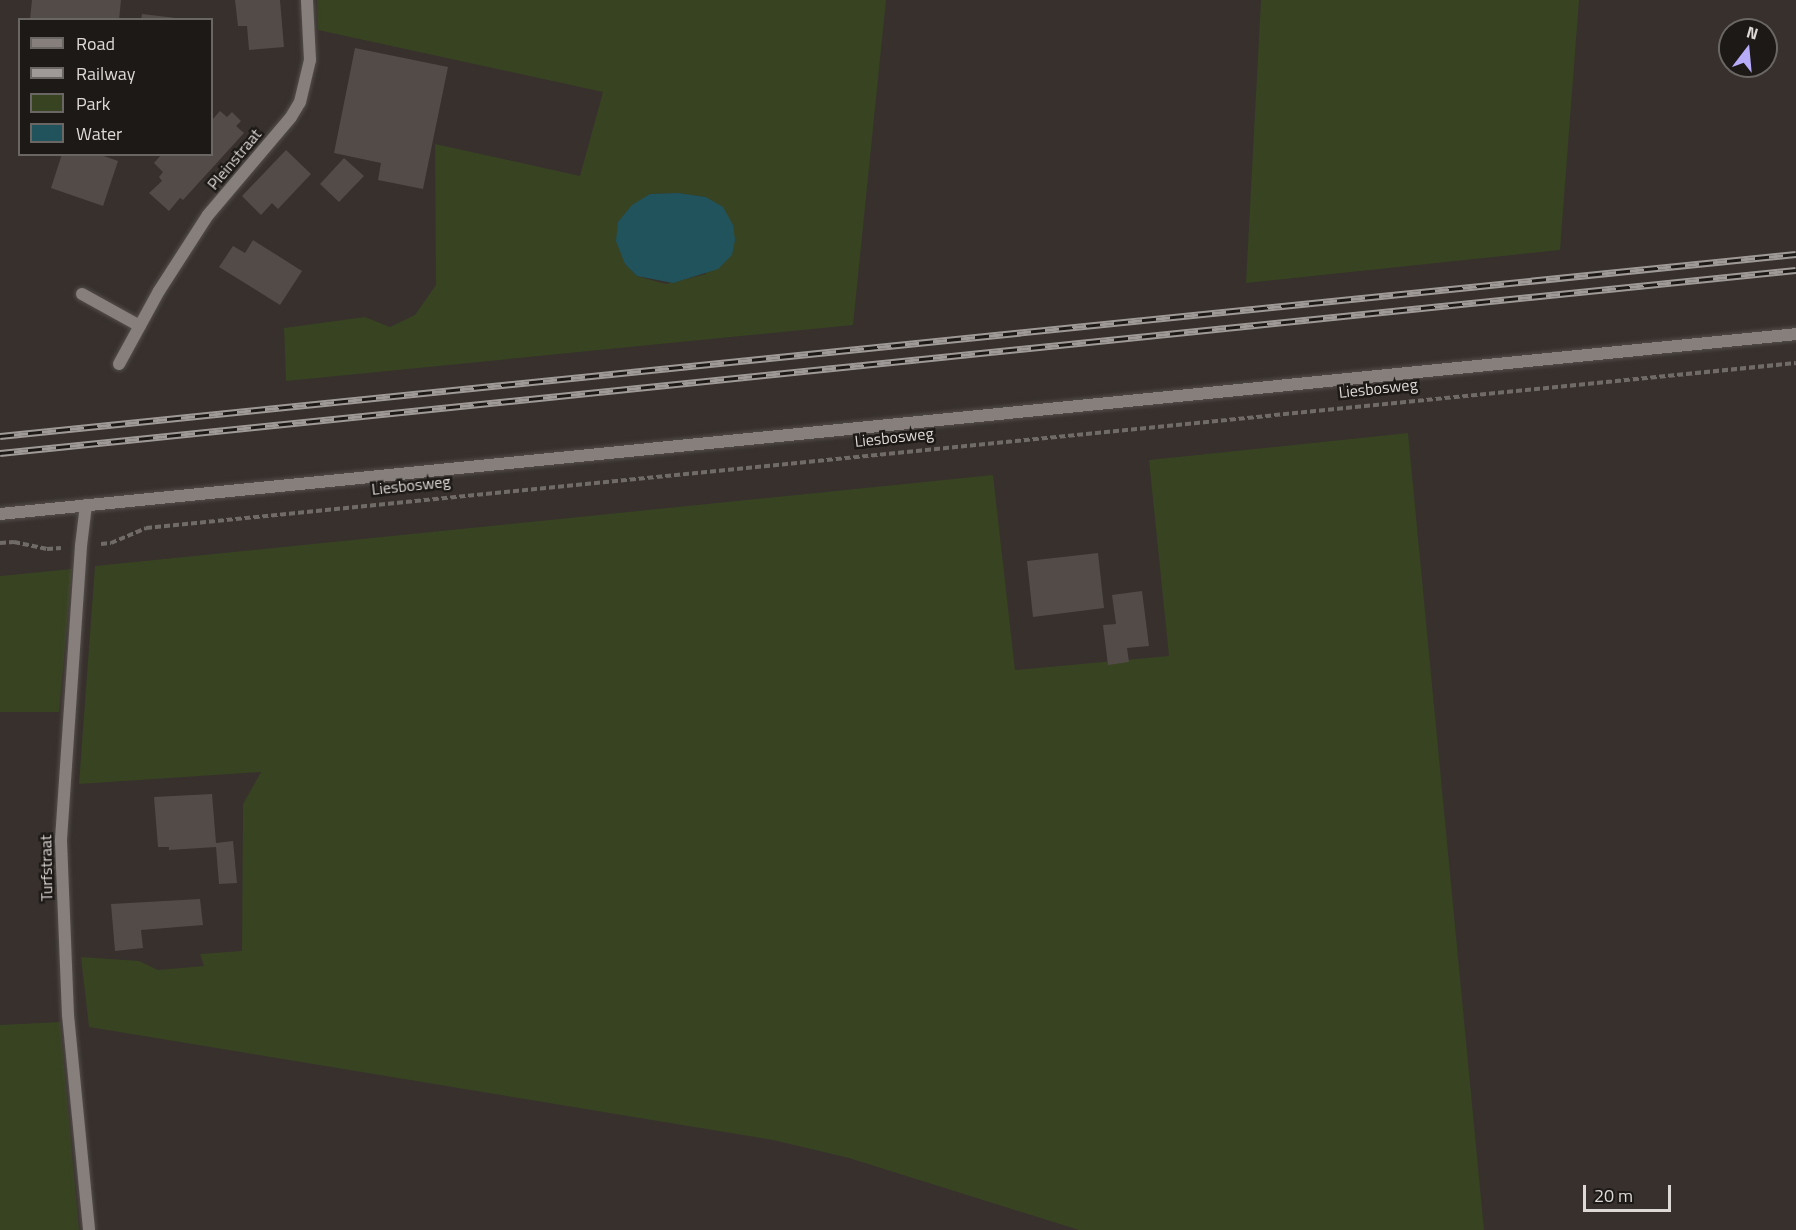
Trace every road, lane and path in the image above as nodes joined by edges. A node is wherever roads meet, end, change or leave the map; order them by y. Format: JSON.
{"nodes":[{"id":1,"x":307,"y":0,"type":"edge"},
{"id":2,"x":82,"y":294,"type":"dead end"},
{"id":3,"x":140,"y":326,"type":"junction"},
{"id":4,"x":1796,"y":334,"type":"edge"},
{"id":5,"x":1796,"y":363,"type":"edge"},
{"id":6,"x":119,"y":364,"type":"dead end"},
{"id":7,"x":86,"y":505,"type":"junction"},
{"id":8,"x":0,"y":514,"type":"edge"},
{"id":9,"x":0,"y":543,"type":"edge"},
{"id":10,"x":81,"y":546,"type":"junction"},
{"id":11,"x":89,"y":1230,"type":"edge"}],
"edges":[{"from":1,"to":3,"type":"street","name":"Pleinstraat"},
{"from":2,"to":3,"type":"street"},
{"from":3,"to":6,"type":"street","name":"Pleinstraat"},
{"from":4,"to":7,"type":"street","name":"Liesbosweg"},
{"from":5,"to":10,"type":"path","name":"Liesbosweg"},
{"from":7,"to":8,"type":"street","name":"Liesbosweg"},
{"from":7,"to":10,"type":"street","name":"Turfstraat"},
{"from":9,"to":10,"type":"path","name":"Liesbosweg"},
{"from":10,"to":11,"type":"street","name":"Turfstraat"}]}
